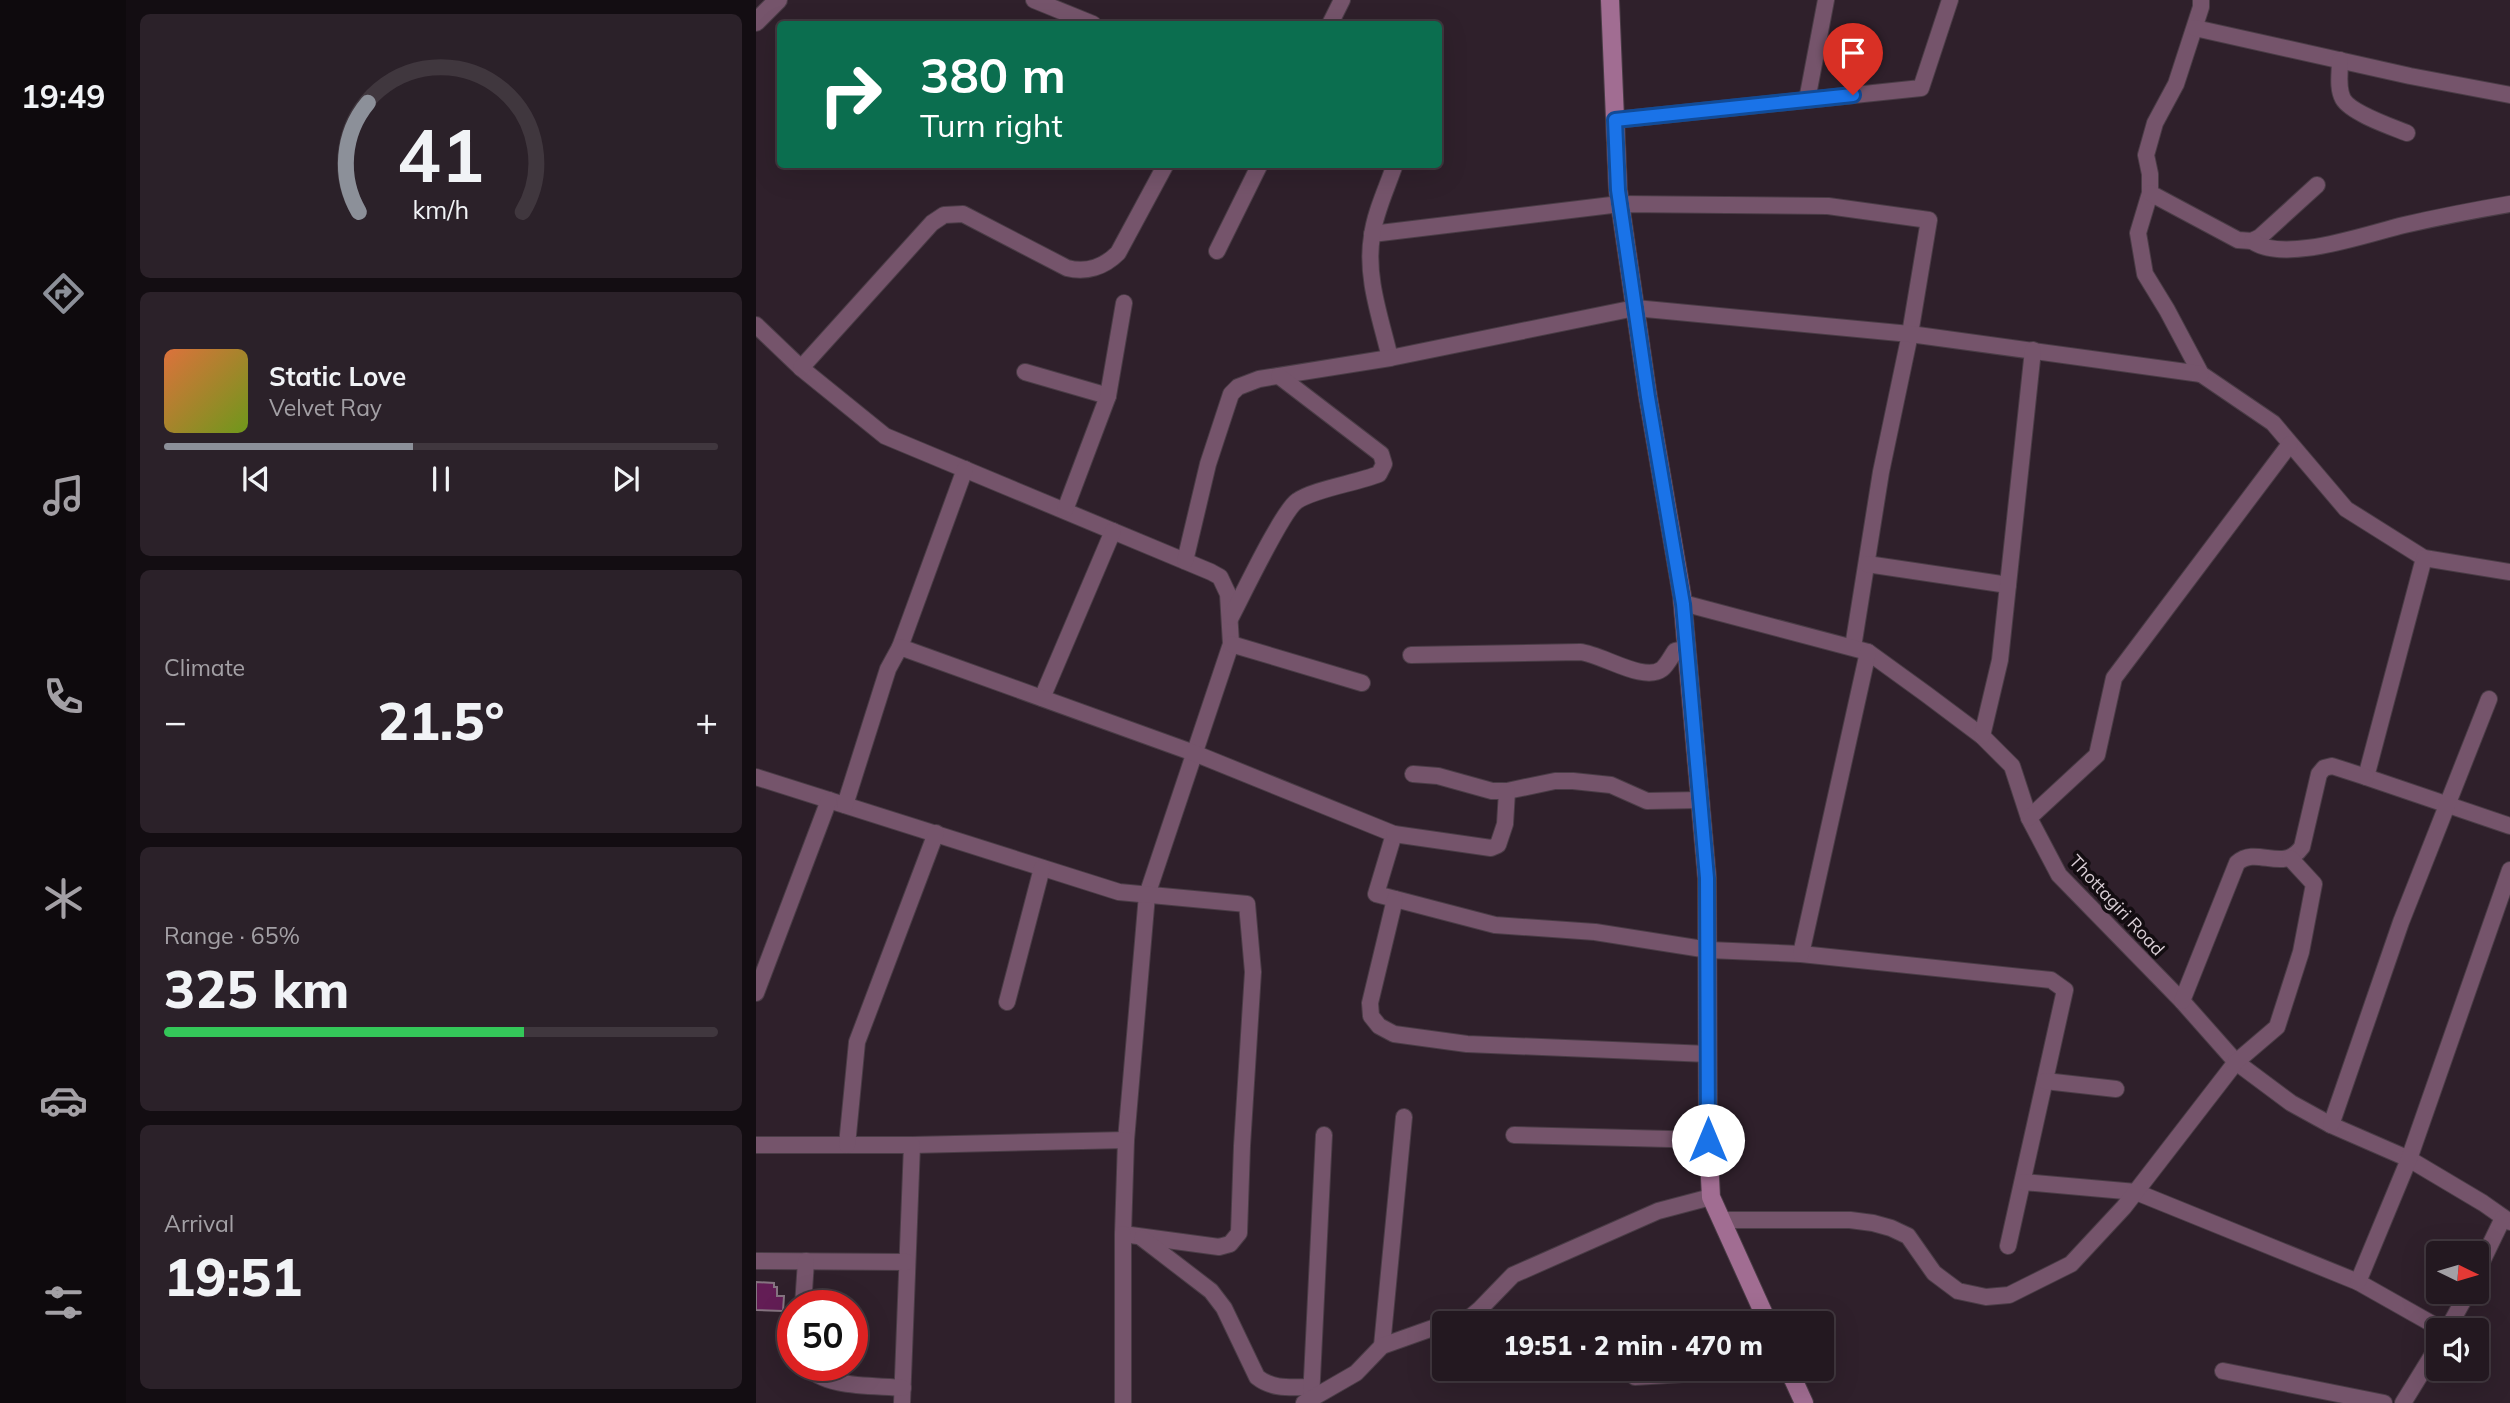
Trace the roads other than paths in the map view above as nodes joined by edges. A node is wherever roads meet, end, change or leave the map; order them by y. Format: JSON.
{"nodes":[{"id":1,"x":778,"y":0,"type":"edge"},
{"id":2,"x":1034,"y":0,"type":"edge"},
{"id":3,"x":1342,"y":0,"type":"edge"},
{"id":4,"x":1610,"y":0,"type":"edge"},
{"id":5,"x":1826,"y":0,"type":"edge"},
{"id":6,"x":1950,"y":0,"type":"edge"},
{"id":7,"x":2201,"y":0,"type":"edge"},
{"id":8,"x":1086,"y":21,"type":"edge"},
{"id":9,"x":1332,"y":21,"type":"edge"},
{"id":10,"x":756,"y":22,"type":"edge"},
{"id":11,"x":2195,"y":28,"type":"junction"},
{"id":12,"x":2340,"y":60,"type":"junction"},
{"id":13,"x":2510,"y":95,"type":"edge"},
{"id":14,"x":1807,"y":100,"type":"junction"},
{"id":15,"x":1615,"y":120,"type":"junction"},
{"id":16,"x":2407,"y":133,"type":"dead end"},
{"id":17,"x":1164,"y":168,"type":"edge"},
{"id":18,"x":1258,"y":168,"type":"edge"},
{"id":19,"x":1394,"y":168,"type":"edge"},
{"id":20,"x":2317,"y":185,"type":"dead end"},
{"id":21,"x":2150,"y":193,"type":"junction"},
{"id":22,"x":1620,"y":204,"type":"junction"},
{"id":23,"x":2510,"y":204,"type":"edge"},
{"id":24,"x":1372,"y":234,"type":"junction"},
{"id":25,"x":2252,"y":241,"type":"junction"},
{"id":26,"x":1217,"y":251,"type":"dead end"},
{"id":27,"x":1124,"y":303,"type":"dead end"},
{"id":28,"x":1635,"y":308,"type":"junction"},
{"id":29,"x":756,"y":325,"type":"edge"},
{"id":30,"x":1910,"y":334,"type":"junction"},
{"id":31,"x":2033,"y":350,"type":"junction"},
{"id":32,"x":1390,"y":358,"type":"junction"},
{"id":33,"x":801,"y":368,"type":"junction"},
{"id":34,"x":1025,"y":372,"type":"dead end"},
{"id":35,"x":2201,"y":374,"type":"junction"},
{"id":36,"x":1279,"y":376,"type":"junction"},
{"id":37,"x":1108,"y":396,"type":"junction"},
{"id":38,"x":2290,"y":444,"type":"junction"},
{"id":39,"x":965,"y":469,"type":"junction"},
{"id":40,"x":1065,"y":510,"type":"junction"},
{"id":41,"x":1113,"y":531,"type":"junction"},
{"id":42,"x":2424,"y":558,"type":"junction"},
{"id":43,"x":1185,"y":561,"type":"junction"},
{"id":44,"x":1867,"y":564,"type":"junction"},
{"id":45,"x":2510,"y":572,"type":"edge"},
{"id":46,"x":2008,"y":585,"type":"junction"},
{"id":47,"x":1683,"y":604,"type":"junction"},
{"id":48,"x":1229,"y":620,"type":"junction"},
{"id":49,"x":1231,"y":644,"type":"junction"},
{"id":50,"x":900,"y":647,"type":"junction"},
{"id":51,"x":1687,"y":648,"type":"junction"},
{"id":52,"x":1860,"y":650,"type":"junction"},
{"id":53,"x":1411,"y":655,"type":"dead end"},
{"id":54,"x":1362,"y":683,"type":"dead end"},
{"id":55,"x":1042,"y":698,"type":"junction"},
{"id":56,"x":2489,"y":699,"type":"dead end"},
{"id":57,"x":1982,"y":736,"type":"junction"},
{"id":58,"x":1194,"y":752,"type":"junction"},
{"id":59,"x":1413,"y":774,"type":"dead end"},
{"id":60,"x":756,"y":777,"type":"edge"},
{"id":61,"x":2365,"y":777,"type":"junction"},
{"id":62,"x":1507,"y":791,"type":"junction"},
{"id":63,"x":829,"y":800,"type":"junction"},
{"id":64,"x":1700,"y":800,"type":"junction"},
{"id":65,"x":845,"y":805,"type":"junction"},
{"id":66,"x":2448,"y":805,"type":"junction"},
{"id":67,"x":2029,"y":818,"type":"junction"},
{"id":68,"x":2510,"y":826,"type":"edge"},
{"id":69,"x":936,"y":833,"type":"junction"},
{"id":70,"x":1394,"y":834,"type":"junction"},
{"id":71,"x":2290,"y":858,"type":"junction"},
{"id":72,"x":1042,"y":868,"type":"junction"},
{"id":73,"x":2510,"y":870,"type":"edge"},
{"id":74,"x":1147,"y":895,"type":"junction"},
{"id":75,"x":1395,"y":899,"type":"junction"},
{"id":76,"x":1709,"y":950,"type":"junction"},
{"id":77,"x":1801,"y":954,"type":"junction"},
{"id":78,"x":756,"y":993,"type":"edge"},
{"id":79,"x":2182,"y":1001,"type":"junction"},
{"id":80,"x":1007,"y":1002,"type":"dead end"},
{"id":81,"x":1708,"y":1054,"type":"junction"},
{"id":82,"x":2236,"y":1062,"type":"junction"},
{"id":83,"x":2046,"y":1081,"type":"junction"},
{"id":84,"x":2116,"y":1089,"type":"dead end"},
{"id":85,"x":1404,"y":1117,"type":"dead end"},
{"id":86,"x":2331,"y":1125,"type":"junction"},
{"id":87,"x":1324,"y":1135,"type":"dead end"},
{"id":88,"x":1514,"y":1135,"type":"dead end"},
{"id":89,"x":1126,"y":1140,"type":"junction"},
{"id":90,"x":1708,"y":1140,"type":"junction"},
{"id":91,"x":756,"y":1145,"type":"edge"},
{"id":92,"x":847,"y":1145,"type":"junction"},
{"id":93,"x":912,"y":1145,"type":"junction"},
{"id":94,"x":2409,"y":1159,"type":"junction"},
{"id":95,"x":2023,"y":1182,"type":"junction"},
{"id":96,"x":2136,"y":1192,"type":"junction"},
{"id":97,"x":1711,"y":1197,"type":"junction"},
{"id":98,"x":1721,"y":1220,"type":"junction"},
{"id":99,"x":2506,"y":1220,"type":"edge"},
{"id":100,"x":1123,"y":1234,"type":"junction"},
{"id":101,"x":1140,"y":1237,"type":"junction"},
{"id":102,"x":2008,"y":1246,"type":"dead end"},
{"id":103,"x":2489,"y":1251,"type":"edge"},
{"id":104,"x":756,"y":1261,"type":"edge"},
{"id":105,"x":806,"y":1261,"type":"junction"},
{"id":106,"x":907,"y":1262,"type":"junction"},
{"id":107,"x":2358,"y":1282,"type":"junction"},
{"id":108,"x":804,"y":1290,"type":"edge"},
{"id":109,"x":1478,"y":1311,"type":"edge"},
{"id":110,"x":1763,"y":1311,"type":"edge"},
{"id":111,"x":2426,"y":1320,"type":"edge"},
{"id":112,"x":1432,"y":1328,"type":"edge"},
{"id":113,"x":1382,"y":1346,"type":"junction"},
{"id":114,"x":2426,"y":1366,"type":"edge"},
{"id":115,"x":2223,"y":1371,"type":"dead end"},
{"id":116,"x":831,"y":1381,"type":"edge"},
{"id":117,"x":1794,"y":1381,"type":"edge"},
{"id":118,"x":903,"y":1395,"type":"edge"},
{"id":119,"x":1309,"y":1396,"type":"edge"},
{"id":120,"x":1123,"y":1403,"type":"edge"},
{"id":121,"x":1804,"y":1403,"type":"edge"},
{"id":122,"x":2384,"y":1403,"type":"edge"},
{"id":123,"x":2403,"y":1403,"type":"edge"}],
"edges":[{"from":1,"to":10,"type":"street"},
{"from":2,"to":8,"type":"street"},
{"from":3,"to":9,"type":"street"},
{"from":4,"to":15,"type":"main road"},
{"from":5,"to":14,"type":"street"},
{"from":6,"to":14,"type":"street"},
{"from":7,"to":11,"type":"street"},
{"from":11,"to":12,"type":"street"},
{"from":11,"to":21,"type":"street"},
{"from":12,"to":13,"type":"street"},
{"from":12,"to":16,"type":"street"},
{"from":14,"to":15,"type":"street"},
{"from":15,"to":22,"type":"main road"},
{"from":17,"to":33,"type":"street"},
{"from":18,"to":26,"type":"street"},
{"from":19,"to":24,"type":"street"},
{"from":20,"to":25,"type":"street"},
{"from":21,"to":25,"type":"street"},
{"from":21,"to":35,"type":"street"},
{"from":22,"to":24,"type":"street"},
{"from":22,"to":28,"type":"main road"},
{"from":22,"to":30,"type":"street"},
{"from":23,"to":25,"type":"street"},
{"from":24,"to":32,"type":"street"},
{"from":27,"to":37,"type":"street"},
{"from":28,"to":30,"type":"street"},
{"from":28,"to":32,"type":"street"},
{"from":28,"to":47,"type":"main road"},
{"from":29,"to":33,"type":"street"},
{"from":30,"to":31,"type":"street"},
{"from":30,"to":44,"type":"street"},
{"from":31,"to":35,"type":"street"},
{"from":31,"to":46,"type":"street"},
{"from":32,"to":36,"type":"street"},
{"from":33,"to":39,"type":"street"},
{"from":34,"to":37,"type":"street"},
{"from":35,"to":38,"type":"street"},
{"from":36,"to":43,"type":"street"},
{"from":36,"to":48,"type":"street"},
{"from":37,"to":40,"type":"street"},
{"from":38,"to":42,"type":"street"},
{"from":38,"to":67,"type":"street"},
{"from":39,"to":40,"type":"street"},
{"from":39,"to":50,"type":"street"},
{"from":40,"to":41,"type":"street"},
{"from":41,"to":43,"type":"street"},
{"from":41,"to":55,"type":"street"},
{"from":42,"to":45,"type":"street"},
{"from":42,"to":61,"type":"street"},
{"from":43,"to":48,"type":"street"},
{"from":44,"to":46,"type":"street"},
{"from":44,"to":52,"type":"street"},
{"from":46,"to":57,"type":"street"},
{"from":47,"to":51,"type":"main road"},
{"from":47,"to":52,"type":"street","name":"Thottagiri Road"},
{"from":48,"to":49,"type":"street"},
{"from":49,"to":54,"type":"street"},
{"from":49,"to":58,"type":"street"},
{"from":50,"to":55,"type":"street"},
{"from":50,"to":65,"type":"street"},
{"from":51,"to":53,"type":"street"},
{"from":51,"to":64,"type":"main road"},
{"from":52,"to":57,"type":"street","name":"Thottagiri Road"},
{"from":52,"to":77,"type":"street"},
{"from":55,"to":58,"type":"street"},
{"from":56,"to":66,"type":"street"},
{"from":57,"to":67,"type":"street","name":"Thottagiri Road"},
{"from":58,"to":70,"type":"street"},
{"from":58,"to":74,"type":"street"},
{"from":59,"to":62,"type":"street"},
{"from":60,"to":63,"type":"street"},
{"from":61,"to":66,"type":"street"},
{"from":61,"to":71,"type":"street"},
{"from":62,"to":64,"type":"street"},
{"from":62,"to":70,"type":"street"},
{"from":63,"to":65,"type":"street"},
{"from":63,"to":78,"type":"street"},
{"from":64,"to":76,"type":"main road"},
{"from":65,"to":69,"type":"street"},
{"from":66,"to":68,"type":"street"},
{"from":66,"to":86,"type":"street"},
{"from":67,"to":79,"type":"street","name":"Thottagiri Road"},
{"from":69,"to":72,"type":"street"},
{"from":69,"to":92,"type":"street"},
{"from":70,"to":75,"type":"street"},
{"from":71,"to":79,"type":"street"},
{"from":71,"to":82,"type":"street"},
{"from":72,"to":74,"type":"street"},
{"from":72,"to":80,"type":"street"},
{"from":73,"to":94,"type":"street"},
{"from":74,"to":89,"type":"street"},
{"from":74,"to":101,"type":"street"},
{"from":75,"to":76,"type":"street"},
{"from":75,"to":81,"type":"street"},
{"from":76,"to":77,"type":"street"},
{"from":76,"to":81,"type":"main road"},
{"from":77,"to":83,"type":"street"},
{"from":79,"to":82,"type":"street","name":"Thottagiri Road"},
{"from":81,"to":90,"type":"main road"},
{"from":82,"to":86,"type":"street","name":"Thottagiri Road"},
{"from":82,"to":96,"type":"street"},
{"from":83,"to":84,"type":"street"},
{"from":83,"to":95,"type":"street"},
{"from":85,"to":113,"type":"street"},
{"from":86,"to":94,"type":"street","name":"Thottagiri Road"},
{"from":87,"to":119,"type":"street"},
{"from":88,"to":90,"type":"street"},
{"from":89,"to":93,"type":"street"},
{"from":89,"to":100,"type":"street"},
{"from":90,"to":97,"type":"main road"},
{"from":91,"to":92,"type":"street"},
{"from":92,"to":93,"type":"street"},
{"from":93,"to":106,"type":"street"},
{"from":94,"to":99,"type":"street","name":"Thottagiri Road"},
{"from":94,"to":107,"type":"street"},
{"from":95,"to":96,"type":"street"},
{"from":95,"to":102,"type":"street"},
{"from":96,"to":98,"type":"street"},
{"from":96,"to":107,"type":"street"},
{"from":97,"to":98,"type":"main road"},
{"from":97,"to":109,"type":"street"},
{"from":98,"to":110,"type":"main road"},
{"from":99,"to":103,"type":"street"},
{"from":100,"to":101,"type":"street"},
{"from":100,"to":120,"type":"street"},
{"from":101,"to":119,"type":"street"},
{"from":104,"to":105,"type":"street"},
{"from":105,"to":106,"type":"street"},
{"from":105,"to":108,"type":"street"},
{"from":106,"to":118,"type":"street"},
{"from":107,"to":111,"type":"street"},
{"from":112,"to":113,"type":"street"},
{"from":113,"to":119,"type":"street"},
{"from":114,"to":123,"type":"street"},
{"from":115,"to":122,"type":"street"},
{"from":116,"to":118,"type":"street"},
{"from":117,"to":121,"type":"main road"}]}
